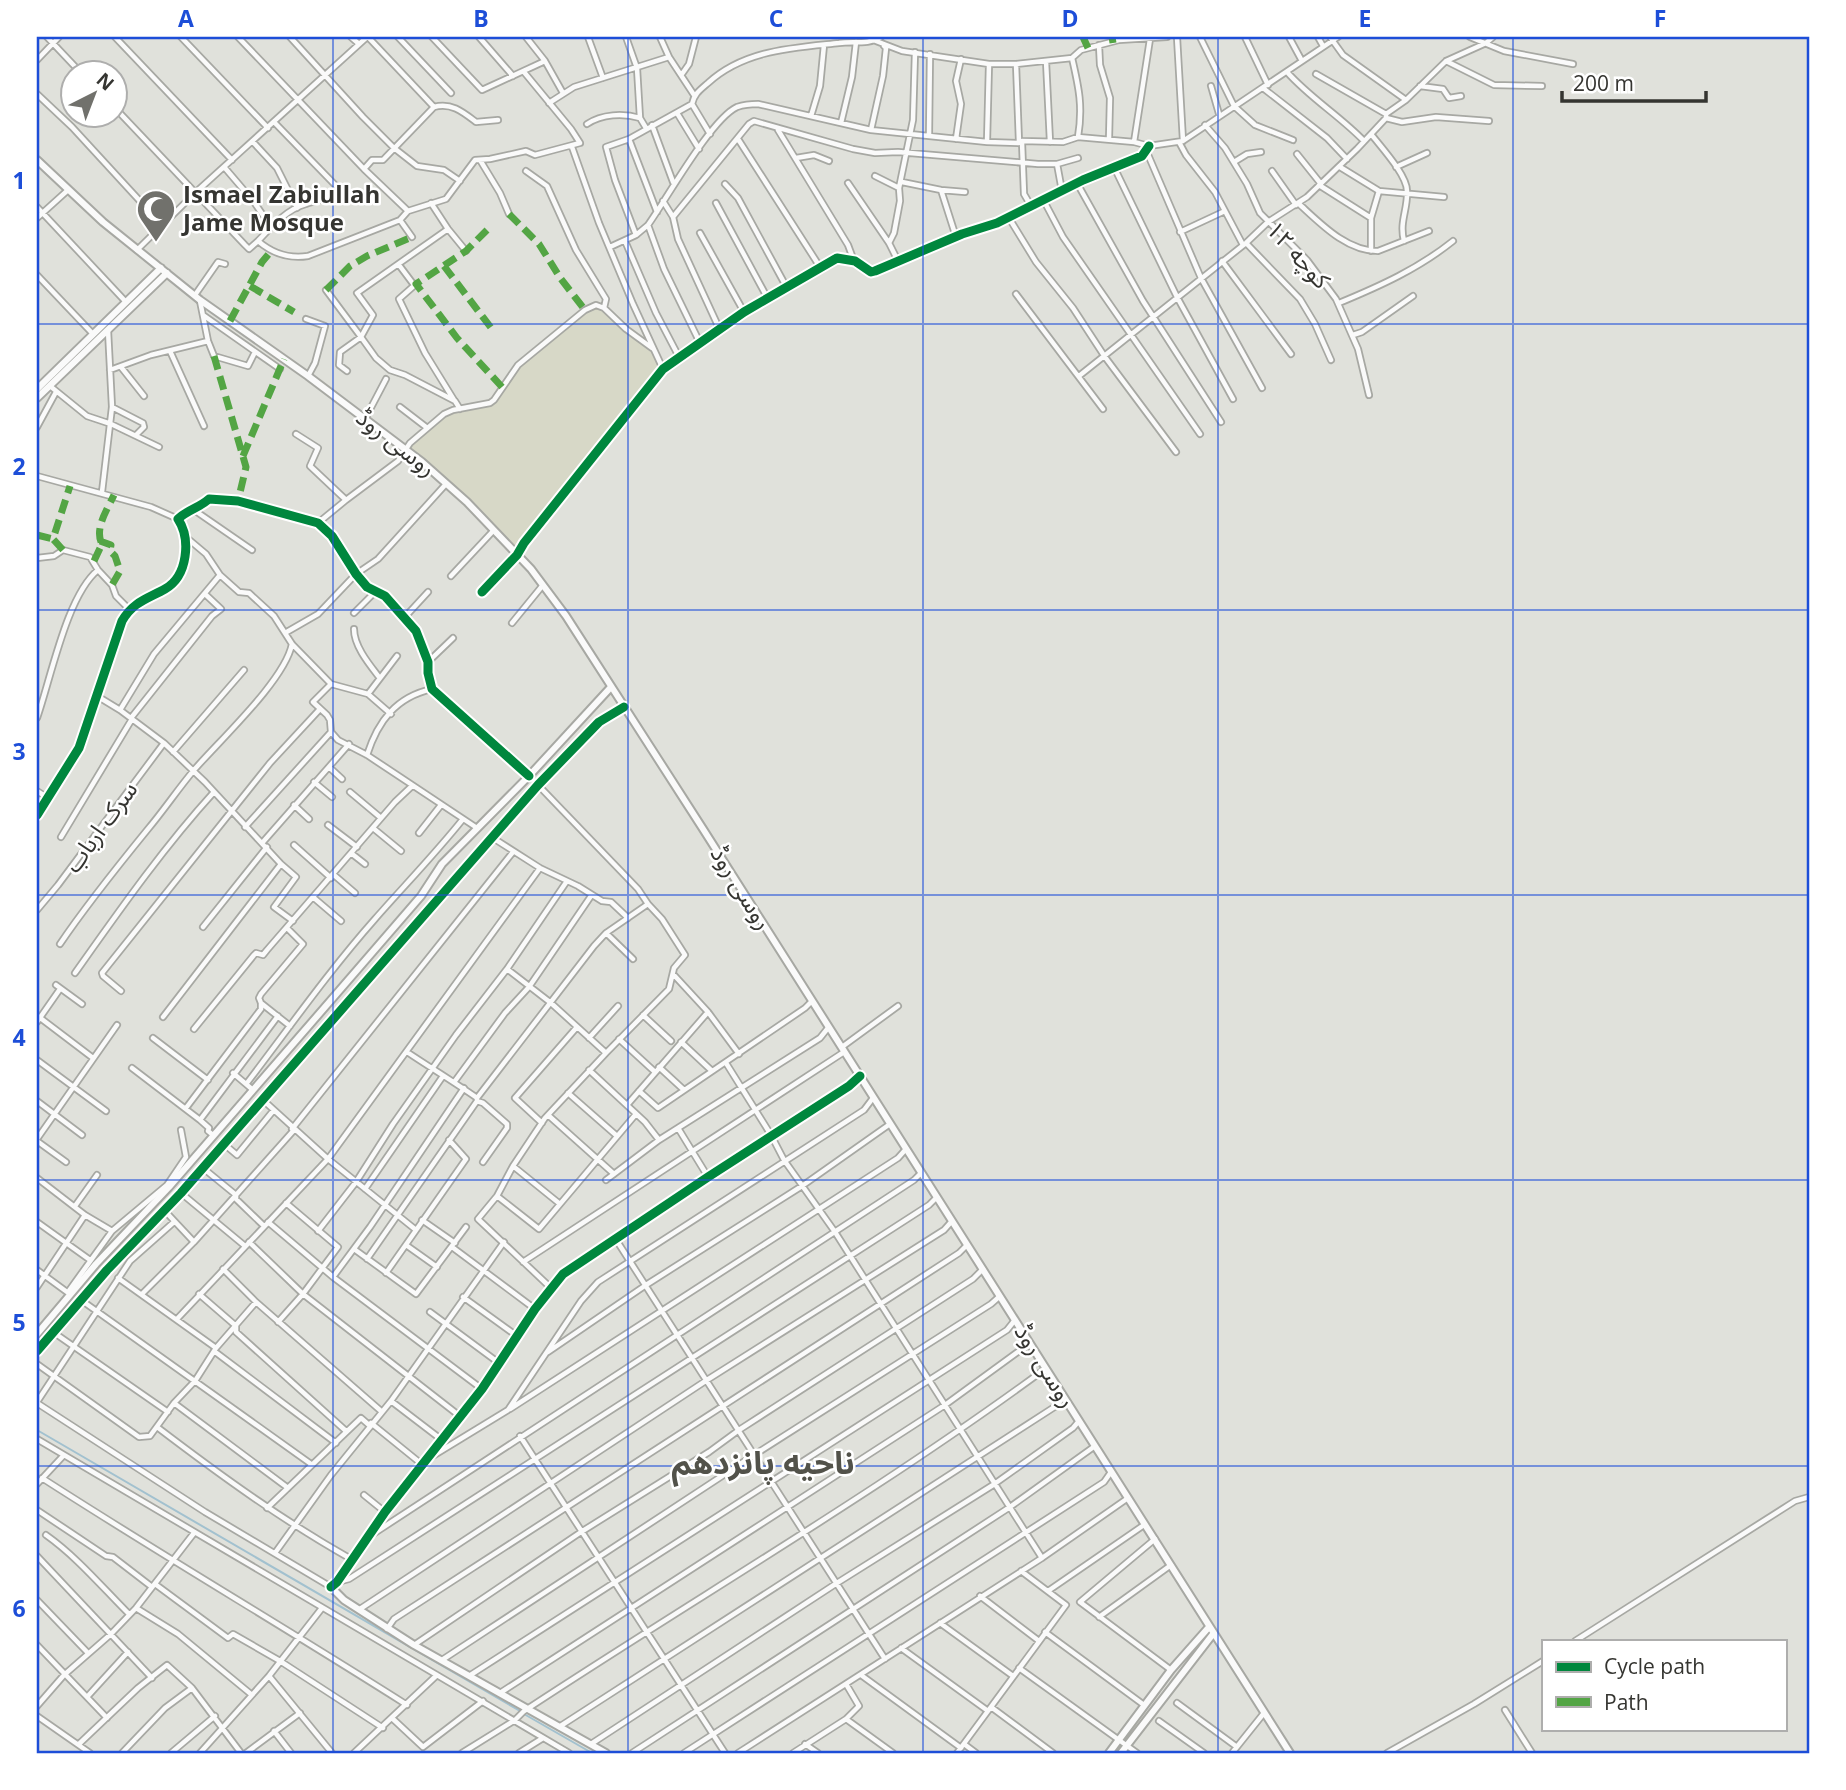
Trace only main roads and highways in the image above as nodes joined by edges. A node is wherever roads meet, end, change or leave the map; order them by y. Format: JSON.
{"nodes":[{"id":1,"x":37,"y":160,"type":"edge"},
{"id":2,"x":164,"y":271,"type":"junction"},
{"id":3,"x":37,"y":388,"type":"edge"},
{"id":4,"x":37,"y":398,"type":"edge"},
{"id":5,"x":611,"y":687,"type":"junction"},
{"id":6,"x":624,"y":707,"type":"junction"},
{"id":7,"x":338,"y":992,"type":"junction"},
{"id":8,"x":349,"y":1002,"type":"junction"},
{"id":9,"x":37,"y":1334,"type":"edge"},
{"id":10,"x":37,"y":1351,"type":"edge"},
{"id":11,"x":334,"y":1584,"type":"road end"},
{"id":12,"x":1209,"y":1627,"type":"junction"},
{"id":13,"x":1213,"y":1634,"type":"junction"},
{"id":14,"x":607,"y":1753,"type":"edge"},
{"id":15,"x":1109,"y":1753,"type":"edge"},
{"id":16,"x":1121,"y":1753,"type":"edge"},
{"id":17,"x":1290,"y":1753,"type":"edge"}],
"edges":[{"from":1,"to":2,"type":"main road","name":"روسی روڈ"},
{"from":2,"to":3,"type":"main road"},
{"from":2,"to":4,"type":"main road"},
{"from":2,"to":5,"type":"main road","name":"روسی روڈ"},
{"from":5,"to":6,"type":"main road","name":"روسی روڈ"},
{"from":5,"to":7,"type":"main road"},
{"from":6,"to":8,"type":"main road"},
{"from":6,"to":12,"type":"main road","name":"روسی روڈ"},
{"from":7,"to":8,"type":"main road"},
{"from":7,"to":9,"type":"main road"},
{"from":8,"to":10,"type":"main road"},
{"from":11,"to":14,"type":"main road"},
{"from":12,"to":13,"type":"main road","name":"روسی روڈ"},
{"from":12,"to":15,"type":"main road"},
{"from":13,"to":16,"type":"main road"},
{"from":13,"to":17,"type":"main road","name":"روسی روڈ"}]}
